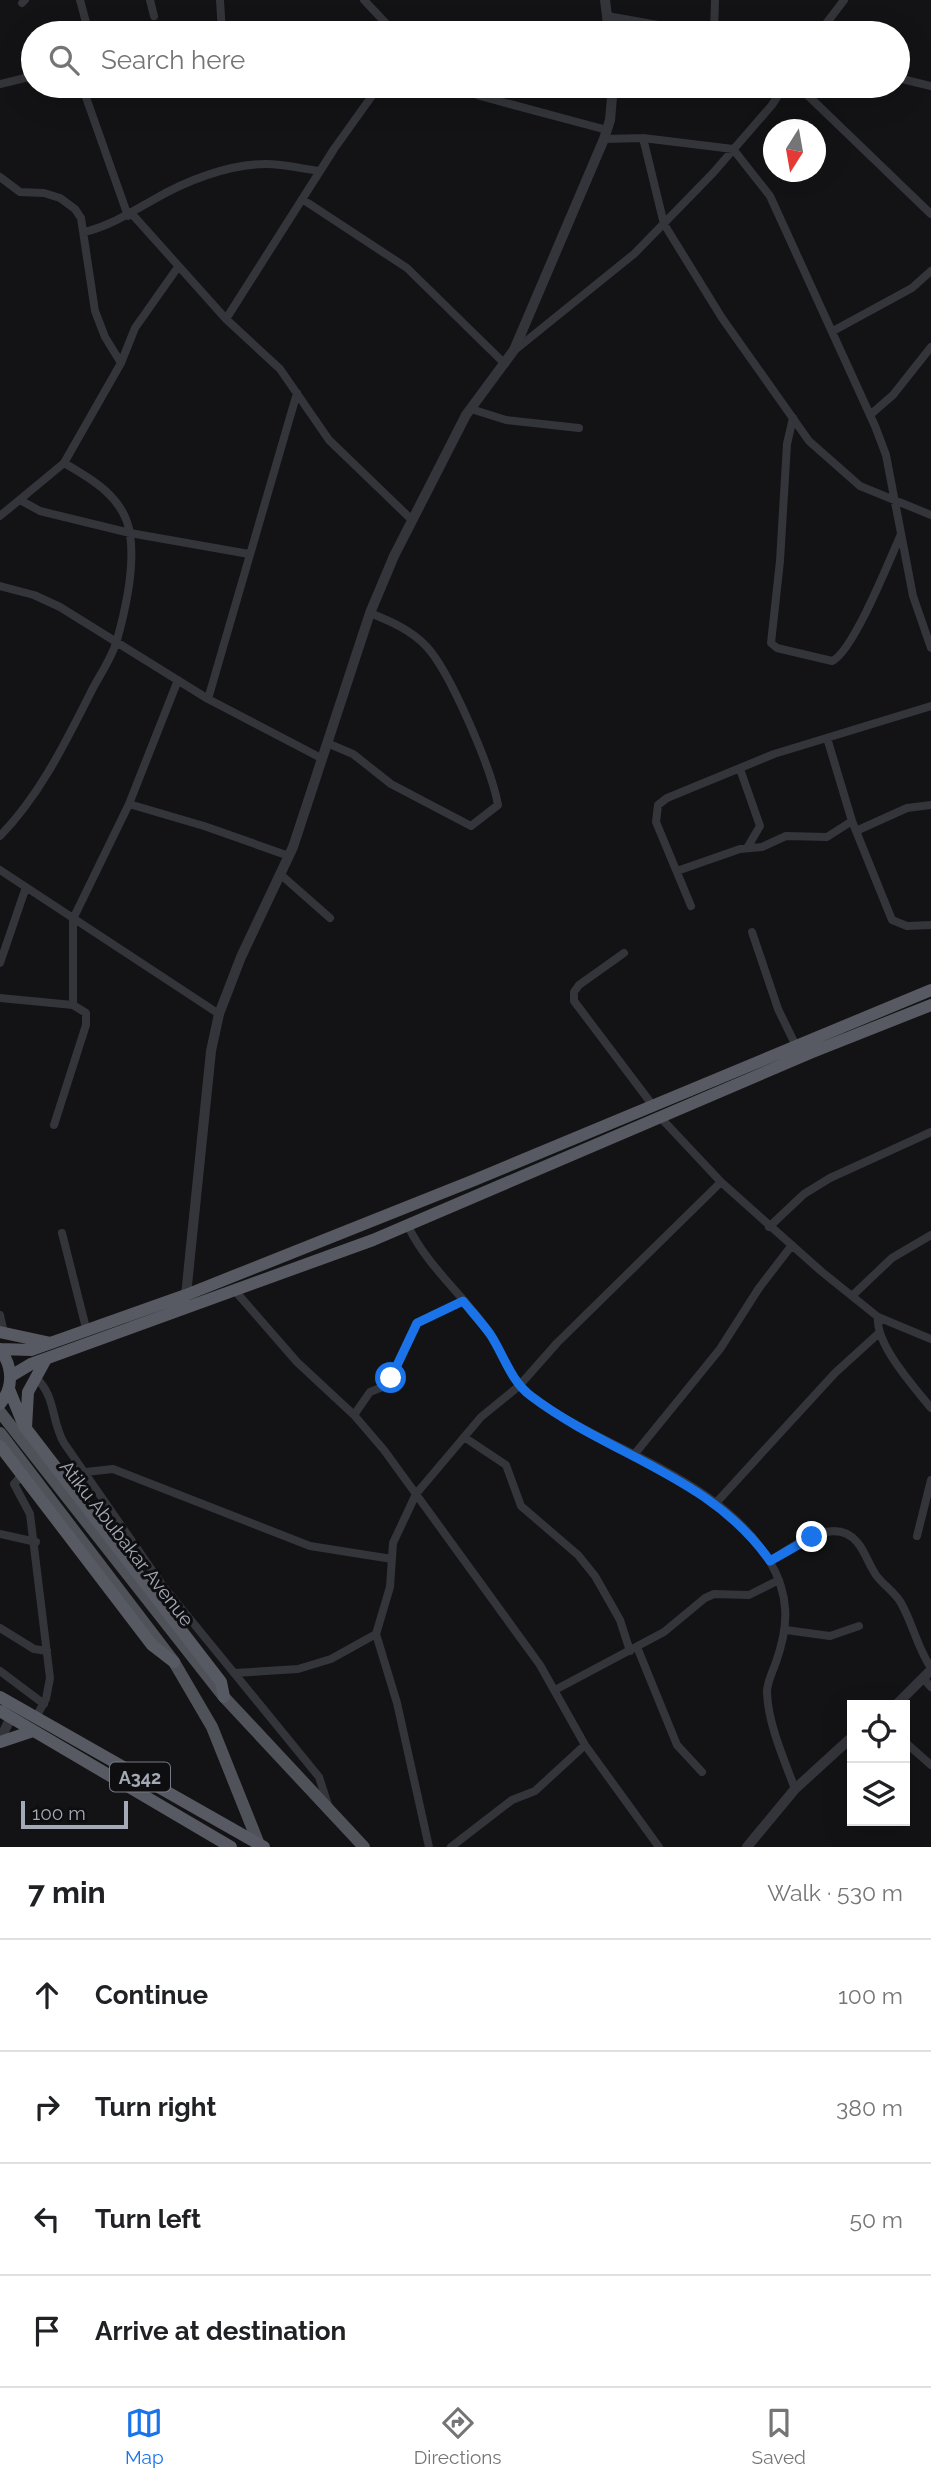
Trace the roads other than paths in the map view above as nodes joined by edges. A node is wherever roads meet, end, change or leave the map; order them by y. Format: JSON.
{"nodes":[{"id":1,"x":80,"y":0,"type":"edge"},
{"id":2,"x":150,"y":0,"type":"edge"},
{"id":3,"x":220,"y":0,"type":"edge"},
{"id":4,"x":364,"y":0,"type":"edge"},
{"id":5,"x":605,"y":0,"type":"edge"},
{"id":6,"x":715,"y":0,"type":"edge"},
{"id":7,"x":844,"y":0,"type":"edge"},
{"id":8,"x":154,"y":16,"type":"dead end"},
{"id":9,"x":607,"y":16,"type":"junction"},
{"id":10,"x":86,"y":21,"type":"edge"},
{"id":11,"x":221,"y":21,"type":"edge"},
{"id":12,"x":384,"y":21,"type":"edge"},
{"id":13,"x":608,"y":21,"type":"edge"},
{"id":14,"x":635,"y":21,"type":"edge"},
{"id":15,"x":714,"y":21,"type":"edge"},
{"id":16,"x":828,"y":21,"type":"edge"},
{"id":17,"x":21,"y":79,"type":"edge"},
{"id":18,"x":910,"y":81,"type":"edge"},
{"id":19,"x":0,"y":84,"type":"edge"},
{"id":20,"x":931,"y":86,"type":"edge"},
{"id":21,"x":86,"y":98,"type":"edge"},
{"id":22,"x":371,"y":98,"type":"edge"},
{"id":23,"x":487,"y":98,"type":"edge"},
{"id":24,"x":611,"y":98,"type":"edge"},
{"id":25,"x":777,"y":98,"type":"edge"},
{"id":26,"x":810,"y":98,"type":"edge"},
{"id":27,"x":605,"y":134,"type":"junction"},
{"id":28,"x":643,"y":138,"type":"junction"},
{"id":29,"x":733,"y":149,"type":"junction"},
{"id":30,"x":320,"y":171,"type":"junction"},
{"id":31,"x":0,"y":177,"type":"edge"},
{"id":32,"x":302,"y":199,"type":"junction"},
{"id":33,"x":931,"y":214,"type":"edge"},
{"id":34,"x":130,"y":215,"type":"junction"},
{"id":35,"x":664,"y":224,"type":"junction"},
{"id":36,"x":85,"y":232,"type":"junction"},
{"id":37,"x":178,"y":267,"type":"junction"},
{"id":38,"x":931,"y":271,"type":"edge"},
{"id":39,"x":226,"y":319,"type":"junction"},
{"id":40,"x":833,"y":331,"type":"junction"},
{"id":41,"x":931,"y":347,"type":"edge"},
{"id":42,"x":514,"y":350,"type":"junction"},
{"id":43,"x":121,"y":363,"type":"junction"},
{"id":44,"x":505,"y":365,"type":"junction"},
{"id":45,"x":297,"y":393,"type":"junction"},
{"id":46,"x":471,"y":409,"type":"junction"},
{"id":47,"x":870,"y":415,"type":"junction"},
{"id":48,"x":793,"y":418,"type":"junction"},
{"id":49,"x":579,"y":428,"type":"dead end"},
{"id":50,"x":64,"y":463,"type":"junction"},
{"id":51,"x":20,"y":500,"type":"junction"},
{"id":52,"x":895,"y":502,"type":"junction"},
{"id":53,"x":931,"y":515,"type":"edge"},
{"id":54,"x":0,"y":516,"type":"edge"},
{"id":55,"x":412,"y":520,"type":"junction"},
{"id":56,"x":130,"y":533,"type":"junction"},
{"id":57,"x":901,"y":534,"type":"junction"},
{"id":58,"x":249,"y":554,"type":"junction"},
{"id":59,"x":0,"y":586,"type":"edge"},
{"id":60,"x":370,"y":613,"type":"junction"},
{"id":61,"x":117,"y":643,"type":"junction"},
{"id":62,"x":931,"y":648,"type":"edge"},
{"id":63,"x":178,"y":680,"type":"junction"},
{"id":64,"x":208,"y":699,"type":"junction"},
{"id":65,"x":931,"y":706,"type":"edge"},
{"id":66,"x":827,"y":738,"type":"junction"},
{"id":67,"x":327,"y":743,"type":"junction"},
{"id":68,"x":321,"y":758,"type":"junction"},
{"id":69,"x":740,"y":769,"type":"junction"},
{"id":70,"x":129,"y":804,"type":"junction"},
{"id":71,"x":931,"y":805,"type":"edge"},
{"id":72,"x":852,"y":821,"type":"junction"},
{"id":73,"x":856,"y":831,"type":"junction"},
{"id":74,"x":0,"y":836,"type":"edge"},
{"id":75,"x":747,"y":848,"type":"junction"},
{"id":76,"x":289,"y":856,"type":"junction"},
{"id":77,"x":0,"y":870,"type":"edge"},
{"id":78,"x":677,"y":870,"type":"junction"},
{"id":79,"x":280,"y":874,"type":"junction"},
{"id":80,"x":26,"y":887,"type":"junction"},
{"id":81,"x":691,"y":906,"type":"dead end"},
{"id":82,"x":330,"y":918,"type":"dead end"},
{"id":83,"x":73,"y":919,"type":"junction"},
{"id":84,"x":931,"y":925,"type":"edge"},
{"id":85,"x":751,"y":932,"type":"dead end"},
{"id":86,"x":624,"y":953,"type":"dead end"},
{"id":87,"x":0,"y":963,"type":"edge"},
{"id":88,"x":931,"y":990,"type":"edge"},
{"id":89,"x":0,"y":998,"type":"edge"},
{"id":90,"x":931,"y":1004,"type":"edge"},
{"id":91,"x":73,"y":1005,"type":"junction"},
{"id":92,"x":219,"y":1014,"type":"junction"},
{"id":93,"x":799,"y":1051,"type":"junction"},
{"id":94,"x":657,"y":1112,"type":"junction"},
{"id":95,"x":54,"y":1125,"type":"dead end"},
{"id":96,"x":931,"y":1132,"type":"edge"},
{"id":97,"x":721,"y":1182,"type":"junction"},
{"id":98,"x":408,"y":1226,"type":"junction"},
{"id":99,"x":769,"y":1227,"type":"junction"},
{"id":100,"x":62,"y":1233,"type":"dead end"},
{"id":101,"x":931,"y":1235,"type":"edge"},
{"id":102,"x":792,"y":1245,"type":"junction"},
{"id":103,"x":236,"y":1292,"type":"junction"},
{"id":104,"x":186,"y":1295,"type":"junction"},
{"id":105,"x":853,"y":1295,"type":"junction"},
{"id":106,"x":463,"y":1301,"type":"junction"},
{"id":107,"x":0,"y":1315,"type":"edge"},
{"id":108,"x":878,"y":1317,"type":"junction"},
{"id":109,"x":87,"y":1332,"type":"junction"},
{"id":110,"x":2,"y":1333,"type":"edge"},
{"id":111,"x":879,"y":1333,"type":"junction"},
{"id":112,"x":931,"y":1339,"type":"edge"},
{"id":113,"x":52,"y":1343,"type":"junction"},
{"id":114,"x":0,"y":1349,"type":"edge"},
{"id":115,"x":46,"y":1359,"type":"junction"},
{"id":116,"x":36,"y":1378,"type":"junction"},
{"id":117,"x":10,"y":1382,"type":"junction"},
{"id":118,"x":519,"y":1387,"type":"junction"},
{"id":119,"x":0,"y":1404,"type":"edge"},
{"id":120,"x":931,"y":1408,"type":"edge"},
{"id":121,"x":0,"y":1412,"type":"edge"},
{"id":122,"x":354,"y":1415,"type":"junction"},
{"id":123,"x":26,"y":1429,"type":"junction"},
{"id":124,"x":0,"y":1433,"type":"edge"},
{"id":125,"x":464,"y":1437,"type":"junction"},
{"id":126,"x":1,"y":1448,"type":"edge"},
{"id":127,"x":633,"y":1456,"type":"junction"},
{"id":128,"x":28,"y":1467,"type":"junction"},
{"id":129,"x":86,"y":1472,"type":"junction"},
{"id":130,"x":931,"y":1480,"type":"edge"},
{"id":131,"x":416,"y":1494,"type":"junction"},
{"id":132,"x":715,"y":1504,"type":"junction"},
{"id":133,"x":0,"y":1534,"type":"edge"},
{"id":134,"x":917,"y":1536,"type":"dead end"},
{"id":135,"x":36,"y":1542,"type":"junction"},
{"id":136,"x":392,"y":1559,"type":"junction"},
{"id":137,"x":770,"y":1561,"type":"junction"},
{"id":138,"x":779,"y":1580,"type":"junction"},
{"id":139,"x":859,"y":1626,"type":"dead end"},
{"id":140,"x":0,"y":1628,"type":"edge"},
{"id":141,"x":786,"y":1630,"type":"junction"},
{"id":142,"x":376,"y":1634,"type":"junction"},
{"id":143,"x":633,"y":1649,"type":"junction"},
{"id":144,"x":47,"y":1651,"type":"junction"},
{"id":145,"x":174,"y":1662,"type":"joint"},
{"id":146,"x":931,"y":1669,"type":"edge"},
{"id":147,"x":0,"y":1671,"type":"edge"},
{"id":148,"x":235,"y":1673,"type":"junction"},
{"id":149,"x":923,"y":1678,"type":"junction"},
{"id":150,"x":931,"y":1687,"type":"edge"},
{"id":151,"x":555,"y":1690,"type":"junction"},
{"id":152,"x":0,"y":1697,"type":"edge"},
{"id":153,"x":224,"y":1697,"type":"junction"},
{"id":154,"x":901,"y":1700,"type":"edge"},
{"id":155,"x":44,"y":1704,"type":"junction"},
{"id":156,"x":3,"y":1715,"type":"edge"},
{"id":157,"x":36,"y":1717,"type":"junction"},
{"id":158,"x":33,"y":1731,"type":"junction"},
{"id":159,"x":0,"y":1741,"type":"edge"},
{"id":160,"x":847,"y":1741,"type":"edge"},
{"id":161,"x":585,"y":1745,"type":"junction"},
{"id":162,"x":910,"y":1746,"type":"edge"},
{"id":163,"x":931,"y":1765,"type":"edge"},
{"id":164,"x":702,"y":1772,"type":"dead end"},
{"id":165,"x":794,"y":1789,"type":"junction"},
{"id":166,"x":330,"y":1814,"type":"junction"},
{"id":167,"x":231,"y":1847,"type":"edge"},
{"id":168,"x":262,"y":1847,"type":"edge"},
{"id":169,"x":364,"y":1847,"type":"edge"},
{"id":170,"x":429,"y":1847,"type":"edge"},
{"id":171,"x":451,"y":1847,"type":"edge"},
{"id":172,"x":659,"y":1847,"type":"edge"},
{"id":173,"x":747,"y":1847,"type":"edge"}],
"edges":[{"from":1,"to":10,"type":"street"},
{"from":2,"to":8,"type":"street"},
{"from":3,"to":11,"type":"street"},
{"from":4,"to":12,"type":"street"},
{"from":5,"to":9,"type":"street"},
{"from":6,"to":15,"type":"street"},
{"from":7,"to":16,"type":"street"},
{"from":9,"to":13,"type":"street"},
{"from":9,"to":14,"type":"street"},
{"from":17,"to":19,"type":"street"},
{"from":18,"to":20,"type":"street"},
{"from":21,"to":34,"type":"street"},
{"from":22,"to":30,"type":"street"},
{"from":23,"to":27,"type":"street"},
{"from":24,"to":27,"type":"street"},
{"from":25,"to":29,"type":"street"},
{"from":26,"to":33,"type":"street"},
{"from":27,"to":28,"type":"street"},
{"from":27,"to":42,"type":"street"},
{"from":28,"to":29,"type":"street"},
{"from":28,"to":35,"type":"street"},
{"from":29,"to":35,"type":"street"},
{"from":29,"to":40,"type":"street"},
{"from":30,"to":32,"type":"street"},
{"from":30,"to":34,"type":"street"},
{"from":31,"to":36,"type":"street"},
{"from":32,"to":39,"type":"street"},
{"from":32,"to":44,"type":"street"},
{"from":34,"to":36,"type":"street"},
{"from":34,"to":37,"type":"street"},
{"from":35,"to":42,"type":"street"},
{"from":35,"to":48,"type":"street"},
{"from":36,"to":43,"type":"street"},
{"from":37,"to":39,"type":"street"},
{"from":37,"to":43,"type":"street"},
{"from":38,"to":40,"type":"street"},
{"from":39,"to":45,"type":"street"},
{"from":40,"to":47,"type":"street"},
{"from":41,"to":47,"type":"street"},
{"from":42,"to":44,"type":"street"},
{"from":43,"to":50,"type":"street"},
{"from":44,"to":46,"type":"street"},
{"from":45,"to":55,"type":"street"},
{"from":45,"to":58,"type":"street"},
{"from":46,"to":49,"type":"street"},
{"from":46,"to":55,"type":"street"},
{"from":47,"to":52,"type":"street"},
{"from":48,"to":52,"type":"street"},
{"from":48,"to":57,"type":"street"},
{"from":50,"to":51,"type":"street"},
{"from":50,"to":56,"type":"street"},
{"from":51,"to":54,"type":"street"},
{"from":51,"to":56,"type":"street"},
{"from":52,"to":53,"type":"street"},
{"from":52,"to":57,"type":"street"},
{"from":55,"to":60,"type":"street"},
{"from":56,"to":58,"type":"street"},
{"from":56,"to":61,"type":"street"},
{"from":57,"to":62,"type":"street"},
{"from":58,"to":64,"type":"street"},
{"from":59,"to":61,"type":"street"},
{"from":60,"to":67,"type":"street"},
{"from":60,"to":67,"type":"street"},
{"from":61,"to":63,"type":"street"},
{"from":61,"to":74,"type":"street"},
{"from":63,"to":64,"type":"street"},
{"from":63,"to":70,"type":"street"},
{"from":64,"to":68,"type":"street"},
{"from":65,"to":66,"type":"street"},
{"from":66,"to":69,"type":"street"},
{"from":66,"to":72,"type":"street"},
{"from":67,"to":68,"type":"street"},
{"from":68,"to":76,"type":"street"},
{"from":69,"to":75,"type":"street"},
{"from":69,"to":78,"type":"street"},
{"from":70,"to":76,"type":"street"},
{"from":70,"to":83,"type":"street"},
{"from":71,"to":73,"type":"street"},
{"from":72,"to":73,"type":"street"},
{"from":72,"to":75,"type":"street"},
{"from":73,"to":84,"type":"street"},
{"from":75,"to":78,"type":"street"},
{"from":76,"to":79,"type":"street"},
{"from":77,"to":80,"type":"street"},
{"from":78,"to":81,"type":"street"},
{"from":79,"to":82,"type":"street"},
{"from":79,"to":92,"type":"street"},
{"from":80,"to":83,"type":"street"},
{"from":80,"to":87,"type":"street"},
{"from":83,"to":91,"type":"street"},
{"from":83,"to":92,"type":"street"},
{"from":85,"to":93,"type":"street"},
{"from":86,"to":94,"type":"street"},
{"from":88,"to":93,"type":"highway"},
{"from":89,"to":91,"type":"street"},
{"from":90,"to":93,"type":"highway"},
{"from":91,"to":95,"type":"street"},
{"from":92,"to":104,"type":"street"},
{"from":93,"to":94,"type":"highway"},
{"from":94,"to":97,"type":"street"},
{"from":94,"to":98,"type":"highway"},
{"from":94,"to":104,"type":"highway"},
{"from":96,"to":99,"type":"street"},
{"from":97,"to":99,"type":"street"},
{"from":97,"to":118,"type":"street"},
{"from":98,"to":103,"type":"highway"},
{"from":98,"to":106,"type":"street"},
{"from":99,"to":102,"type":"street"},
{"from":100,"to":109,"type":"street"},
{"from":101,"to":105,"type":"street"},
{"from":102,"to":105,"type":"street"},
{"from":102,"to":127,"type":"street"},
{"from":103,"to":115,"type":"highway"},
{"from":103,"to":122,"type":"street"},
{"from":104,"to":109,"type":"highway"},
{"from":105,"to":108,"type":"street"},
{"from":106,"to":118,"type":"street"},
{"from":106,"to":122,"type":"street"},
{"from":107,"to":110,"type":"street"},
{"from":108,"to":111,"type":"street"},
{"from":108,"to":112,"type":"street"},
{"from":109,"to":113,"type":"highway"},
{"from":110,"to":113,"type":"highway"},
{"from":111,"to":120,"type":"street"},
{"from":111,"to":132,"type":"street"},
{"from":113,"to":114,"type":"highway"},
{"from":114,"to":117,"type":"highway"},
{"from":115,"to":116,"type":"highway"},
{"from":115,"to":117,"type":"highway"},
{"from":116,"to":123,"type":"highway"},
{"from":116,"to":129,"type":"street"},
{"from":117,"to":119,"type":"highway"},
{"from":117,"to":123,"type":"highway"},
{"from":118,"to":125,"type":"street"},
{"from":118,"to":127,"type":"street"},
{"from":121,"to":128,"type":"main road","name":"Atiku Abubakar Avenue"},
{"from":122,"to":131,"type":"street"},
{"from":123,"to":153,"type":"highway"},
{"from":124,"to":128,"type":"main road","name":"Atiku Abubakar Avenue"},
{"from":125,"to":131,"type":"street"},
{"from":125,"to":143,"type":"street"},
{"from":126,"to":128,"type":"highway"},
{"from":127,"to":132,"type":"street"},
{"from":128,"to":135,"type":"street"},
{"from":128,"to":145,"type":"highway"},
{"from":128,"to":153,"type":"main road","name":"Atiku Abubakar Avenue"},
{"from":129,"to":136,"type":"street"},
{"from":129,"to":148,"type":"street"},
{"from":130,"to":134,"type":"street"},
{"from":131,"to":136,"type":"street"},
{"from":131,"to":151,"type":"street"},
{"from":132,"to":137,"type":"street"},
{"from":133,"to":135,"type":"street"},
{"from":135,"to":144,"type":"street"},
{"from":136,"to":142,"type":"street"},
{"from":137,"to":138,"type":"street"},
{"from":137,"to":146,"type":"street"},
{"from":138,"to":141,"type":"street"},
{"from":138,"to":143,"type":"street"},
{"from":139,"to":141,"type":"street"},
{"from":140,"to":144,"type":"street"},
{"from":141,"to":165,"type":"street"},
{"from":142,"to":148,"type":"street"},
{"from":142,"to":170,"type":"street"},
{"from":143,"to":151,"type":"street"},
{"from":143,"to":164,"type":"street"},
{"from":144,"to":155,"type":"street"},
{"from":145,"to":168,"type":"main road"},
{"from":146,"to":149,"type":"street"},
{"from":147,"to":155,"type":"street"},
{"from":148,"to":166,"type":"street"},
{"from":149,"to":150,"type":"street"},
{"from":149,"to":154,"type":"street"},
{"from":151,"to":161,"type":"street"},
{"from":152,"to":157,"type":"highway","number":"A342"},
{"from":153,"to":166,"type":"main road","name":"Atiku Abubakar Avenue"},
{"from":155,"to":157,"type":"street"},
{"from":156,"to":158,"type":"highway","number":"A342"},
{"from":156,"to":159,"type":"street"},
{"from":157,"to":168,"type":"highway","number":"A342"},
{"from":158,"to":159,"type":"highway"},
{"from":158,"to":167,"type":"highway","number":"A342"},
{"from":160,"to":165,"type":"street"},
{"from":161,"to":171,"type":"street"},
{"from":161,"to":172,"type":"street"},
{"from":162,"to":163,"type":"street"},
{"from":165,"to":173,"type":"street"},
{"from":166,"to":169,"type":"main road","name":"Atiku Abubakar Avenue"}]}
